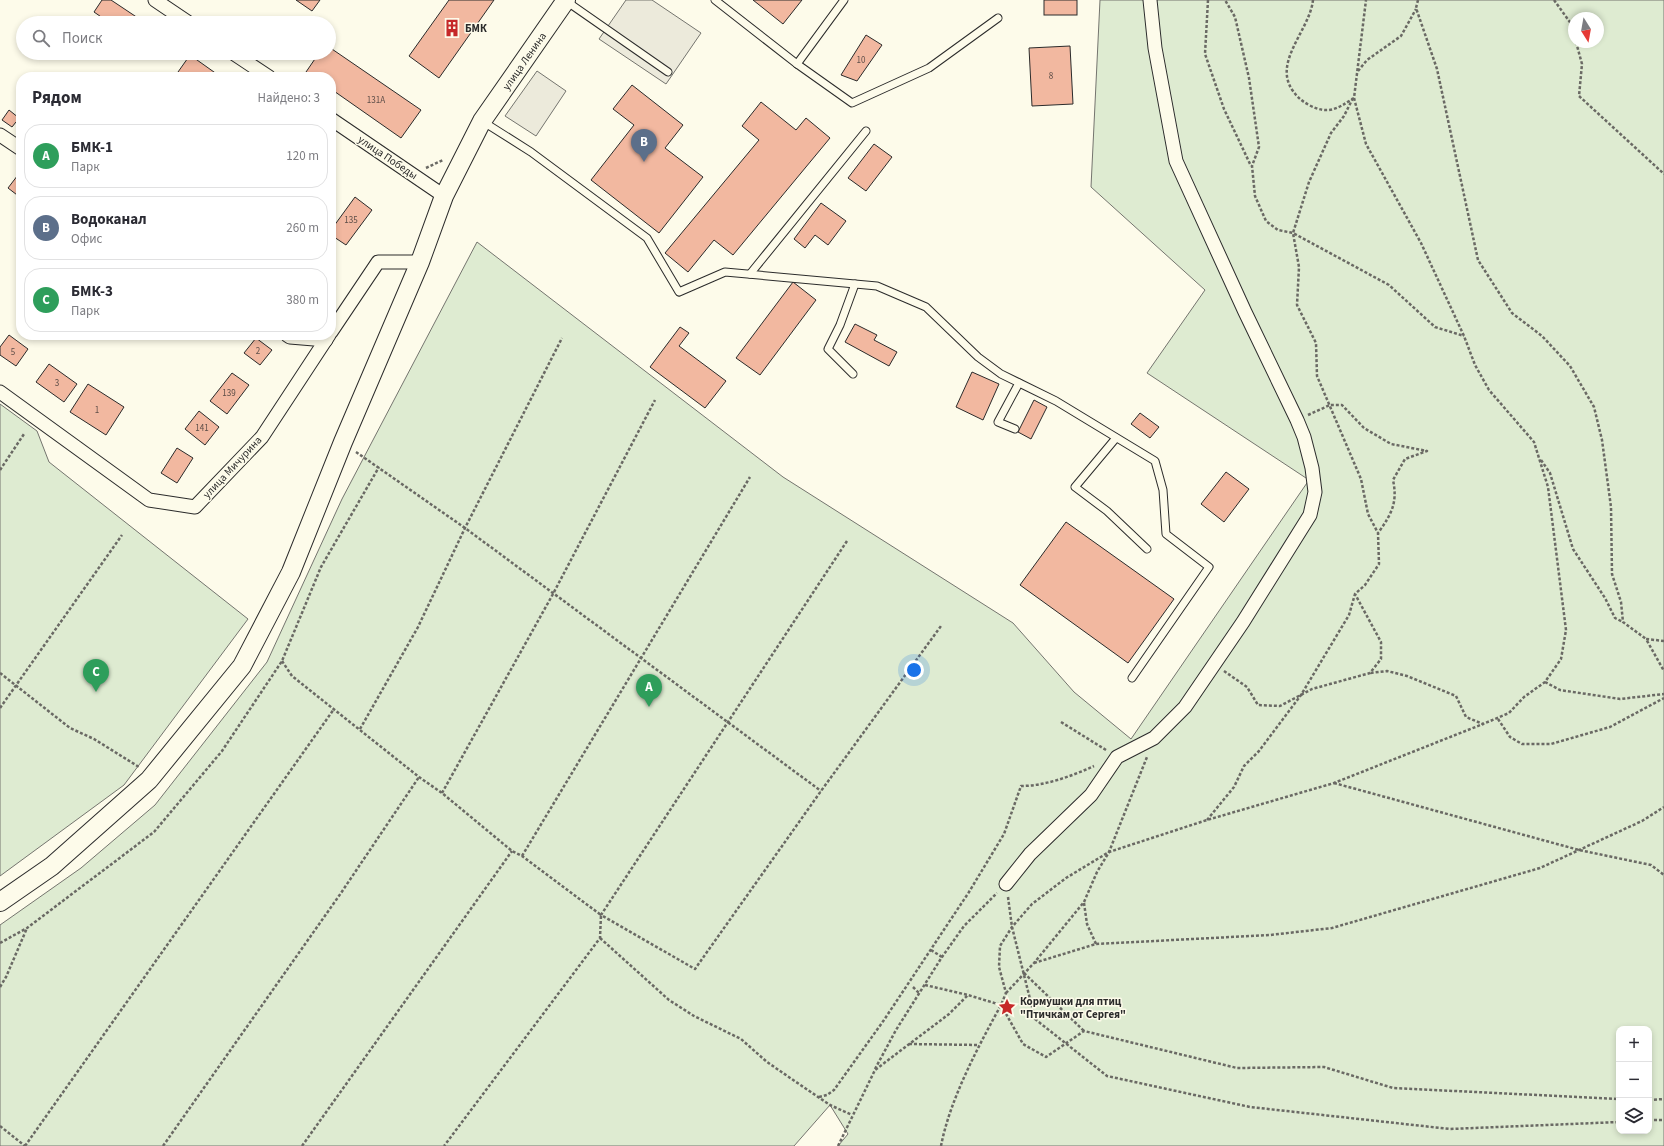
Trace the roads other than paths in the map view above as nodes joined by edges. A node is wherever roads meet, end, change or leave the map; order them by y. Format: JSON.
{"nodes":[{"id":1,"x":155,"y":0,"type":"edge"},
{"id":2,"x":566,"y":0,"type":"edge"},
{"id":3,"x":715,"y":0,"type":"edge"},
{"id":4,"x":844,"y":0,"type":"edge"},
{"id":5,"x":1150,"y":0,"type":"edge"},
{"id":6,"x":179,"y":16,"type":"edge"},
{"id":7,"x":998,"y":18,"type":"dead end"},
{"id":8,"x":244,"y":60,"type":"edge"},
{"id":9,"x":797,"y":64,"type":"junction"},
{"id":10,"x":262,"y":72,"type":"edge"},
{"id":11,"x":668,"y":72,"type":"dead end"},
{"id":12,"x":482,"y":121,"type":"junction"},
{"id":13,"x":336,"y":122,"type":"edge"},
{"id":14,"x":866,"y":131,"type":"dead end"},
{"id":15,"x":0,"y":135,"type":"edge"},
{"id":16,"x":16,"y":146,"type":"edge"},
{"id":17,"x":444,"y":196,"type":"junction"},
{"id":18,"x":420,"y":262,"type":"junction"},
{"id":19,"x":750,"y":274,"type":"junction"},
{"id":20,"x":854,"y":284,"type":"junction"},
{"id":21,"x":336,"y":325,"type":"edge"},
{"id":22,"x":326,"y":340,"type":"edge"},
{"id":23,"x":853,"y":374,"type":"dead end"},
{"id":24,"x":1019,"y":383,"type":"junction"},
{"id":25,"x":0,"y":392,"type":"edge"},
{"id":26,"x":1015,"y":429,"type":"dead end"},
{"id":27,"x":1116,"y":438,"type":"junction"},
{"id":28,"x":1147,"y":549,"type":"dead end"},
{"id":29,"x":1132,"y":678,"type":"dead end"},
{"id":30,"x":1006,"y":884,"type":"road end"},
{"id":31,"x":0,"y":902,"type":"edge"}],
"edges":[{"from":1,"to":6,"type":"street"},
{"from":2,"to":11,"type":"lane"},
{"from":2,"to":12,"type":"main road","name":"улица Ленина"},
{"from":3,"to":9,"type":"lane"},
{"from":4,"to":9,"type":"lane"},
{"from":5,"to":30,"type":"street"},
{"from":7,"to":9,"type":"lane"},
{"from":8,"to":10,"type":"street"},
{"from":12,"to":17,"type":"main road","name":"улица Ленина"},
{"from":12,"to":19,"type":"lane"},
{"from":13,"to":17,"type":"street","name":"улица Победы"},
{"from":14,"to":19,"type":"lane"},
{"from":15,"to":16,"type":"street"},
{"from":17,"to":18,"type":"main road","name":"улица Ленина"},
{"from":18,"to":21,"type":"street","name":"улица Мичурина"},
{"from":18,"to":31,"type":"main road","name":"улица Ленина"},
{"from":19,"to":20,"type":"lane"},
{"from":20,"to":23,"type":"lane"},
{"from":20,"to":24,"type":"lane"},
{"from":22,"to":25,"type":"street","name":"улица Мичурина"},
{"from":24,"to":26,"type":"lane"},
{"from":24,"to":27,"type":"lane"},
{"from":27,"to":28,"type":"lane"},
{"from":27,"to":29,"type":"lane"}]}
